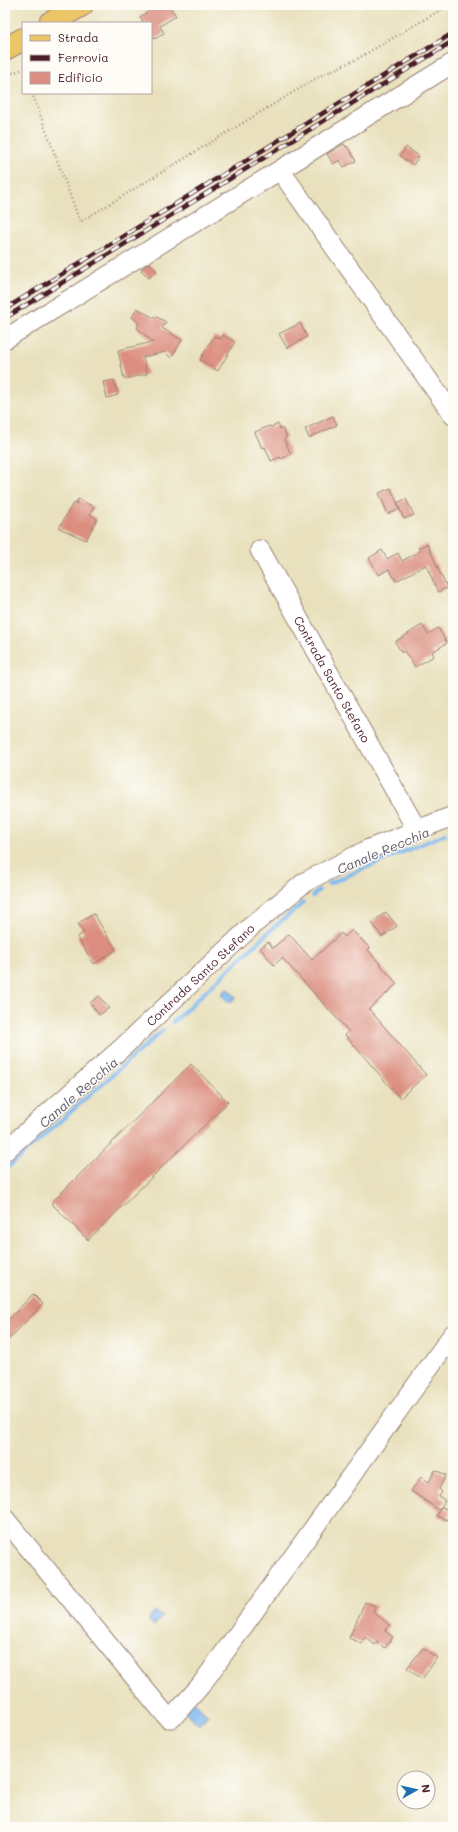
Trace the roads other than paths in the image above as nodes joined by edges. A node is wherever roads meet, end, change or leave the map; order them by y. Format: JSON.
{"nodes":[{"id":1,"x":82,"y":5,"type":"edge"},
{"id":2,"x":52,"y":22,"type":"edge"},
{"id":3,"x":22,"y":40,"type":"edge"},
{"id":4,"x":5,"y":49,"type":"edge"},
{"id":5,"x":453,"y":63,"type":"edge"},
{"id":6,"x":280,"y":170,"type":"junction"},
{"id":7,"x":5,"y":338,"type":"edge"},
{"id":8,"x":453,"y":415,"type":"edge"},
{"id":9,"x":260,"y":550,"type":"dead end"},
{"id":10,"x":453,"y":816,"type":"edge"},
{"id":11,"x":417,"y":830,"type":"junction"},
{"id":12,"x":5,"y":1151,"type":"edge"},
{"id":13,"x":453,"y":1334,"type":"edge"},
{"id":14,"x":5,"y":1519,"type":"edge"}],
"edges":[{"from":1,"to":2,"type":"main road"},
{"from":3,"to":4,"type":"main road"},
{"from":5,"to":6,"type":"street"},
{"from":6,"to":7,"type":"street"},
{"from":6,"to":8,"type":"street"},
{"from":9,"to":11,"type":"street","name":"Contrada Santo Stefano"},
{"from":10,"to":11,"type":"street","name":"Contrada Santo Stefano"},
{"from":11,"to":12,"type":"street","name":"Contrada Santo Stefano"},
{"from":13,"to":14,"type":"street"}]}
